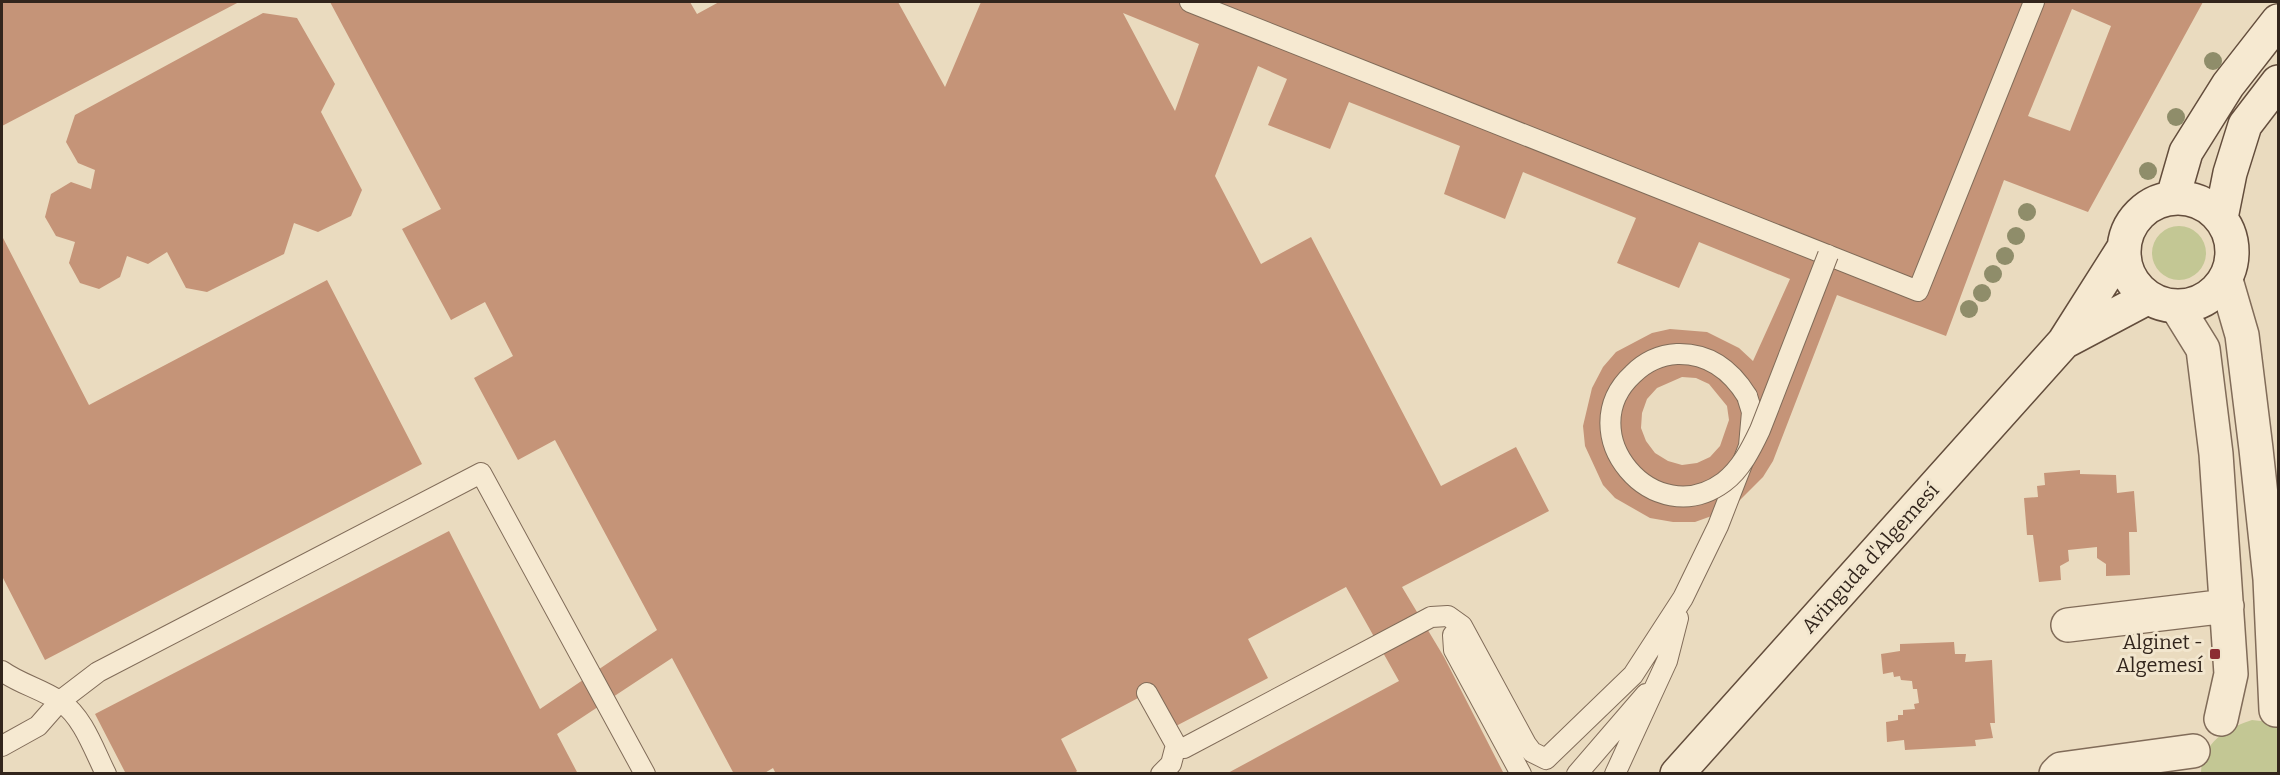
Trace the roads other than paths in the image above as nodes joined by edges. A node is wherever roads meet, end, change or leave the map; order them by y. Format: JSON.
{"nodes":[{"id":1,"x":1190,"y":2,"type":"edge"},
{"id":2,"x":2034,"y":2,"type":"edge"},
{"id":3,"x":2278,"y":21,"type":"edge"},
{"id":4,"x":2278,"y":82,"type":"edge"},
{"id":5,"x":2173,"y":197,"type":"junction"},
{"id":6,"x":2221,"y":218,"type":"junction"},
{"id":7,"x":2123,"y":249,"type":"junction"},
{"id":8,"x":1828,"y":255,"type":"junction"},
{"id":9,"x":2226,"y":280,"type":"junction"},
{"id":10,"x":2147,"y":298,"type":"junction"},
{"id":11,"x":2177,"y":308,"type":"junction"},
{"id":12,"x":2064,"y":342,"type":"junction"},
{"id":13,"x":2267,"y":448,"type":"edge"},
{"id":14,"x":2216,"y":454,"type":"junction"},
{"id":15,"x":2274,"y":573,"type":"edge"},
{"id":16,"x":1683,"y":598,"type":"junction"},
{"id":17,"x":2227,"y":606,"type":"junction"},
{"id":18,"x":2068,"y":625,"type":"dead end"},
{"id":19,"x":1462,"y":626,"type":"junction"},
{"id":20,"x":2,"y":671,"type":"edge"},
{"id":21,"x":1659,"y":679,"type":"junction"},
{"id":22,"x":1147,"y":693,"type":"dead end"},
{"id":23,"x":60,"y":701,"type":"junction"},
{"id":24,"x":2277,"y":710,"type":"edge"},
{"id":25,"x":2221,"y":719,"type":"junction"},
{"id":26,"x":1176,"y":745,"type":"junction"},
{"id":27,"x":2,"y":746,"type":"edge"},
{"id":28,"x":1546,"y":759,"type":"junction"},
{"id":29,"x":2191,"y":762,"type":"edge"},
{"id":30,"x":106,"y":774,"type":"edge"},
{"id":31,"x":645,"y":774,"type":"edge"},
{"id":32,"x":1161,"y":774,"type":"edge"},
{"id":33,"x":1521,"y":774,"type":"edge"},
{"id":34,"x":1529,"y":774,"type":"edge"},
{"id":35,"x":1570,"y":774,"type":"edge"},
{"id":36,"x":1577,"y":774,"type":"edge"},
{"id":37,"x":1615,"y":774,"type":"edge"},
{"id":38,"x":1677,"y":774,"type":"edge"},
{"id":39,"x":2056,"y":774,"type":"edge"}],
"edges":[{"from":1,"to":8,"type":"lane"},
{"from":2,"to":8,"type":"lane"},
{"from":3,"to":5,"type":"street"},
{"from":4,"to":6,"type":"street"},
{"from":5,"to":6,"type":"street"},
{"from":5,"to":7,"type":"street"},
{"from":6,"to":9,"type":"street"},
{"from":7,"to":10,"type":"street"},
{"from":7,"to":12,"type":"street","name":"Avinguda d'Algemesí"},
{"from":8,"to":16,"type":"lane","bridge":true},
{"from":9,"to":11,"type":"street"},
{"from":9,"to":13,"type":"street"},
{"from":10,"to":11,"type":"street"},
{"from":10,"to":12,"type":"street","name":"Avinguda d'Algemesí"},
{"from":11,"to":14,"type":"street"},
{"from":12,"to":38,"type":"street","name":"Avinguda d'Algemesí"},
{"from":13,"to":14,"type":"street"},
{"from":13,"to":15,"type":"street"},
{"from":14,"to":17,"type":"street"},
{"from":15,"to":24,"type":"street"},
{"from":16,"to":21,"type":"lane"},
{"from":16,"to":28,"type":"lane"},
{"from":17,"to":18,"type":"street"},
{"from":17,"to":25,"type":"street"},
{"from":19,"to":26,"type":"lane"},
{"from":19,"to":28,"type":"lane"},
{"from":19,"to":33,"type":"lane"},
{"from":20,"to":23,"type":"lane"},
{"from":21,"to":36,"type":"lane"},
{"from":21,"to":37,"type":"lane"},
{"from":22,"to":26,"type":"lane"},
{"from":23,"to":27,"type":"lane"},
{"from":23,"to":30,"type":"lane"},
{"from":23,"to":31,"type":"lane"},
{"from":24,"to":25,"type":"street"},
{"from":25,"to":29,"type":"street"},
{"from":26,"to":32,"type":"lane"},
{"from":28,"to":34,"type":"lane"},
{"from":28,"to":35,"type":"lane"},
{"from":29,"to":39,"type":"street"}]}
